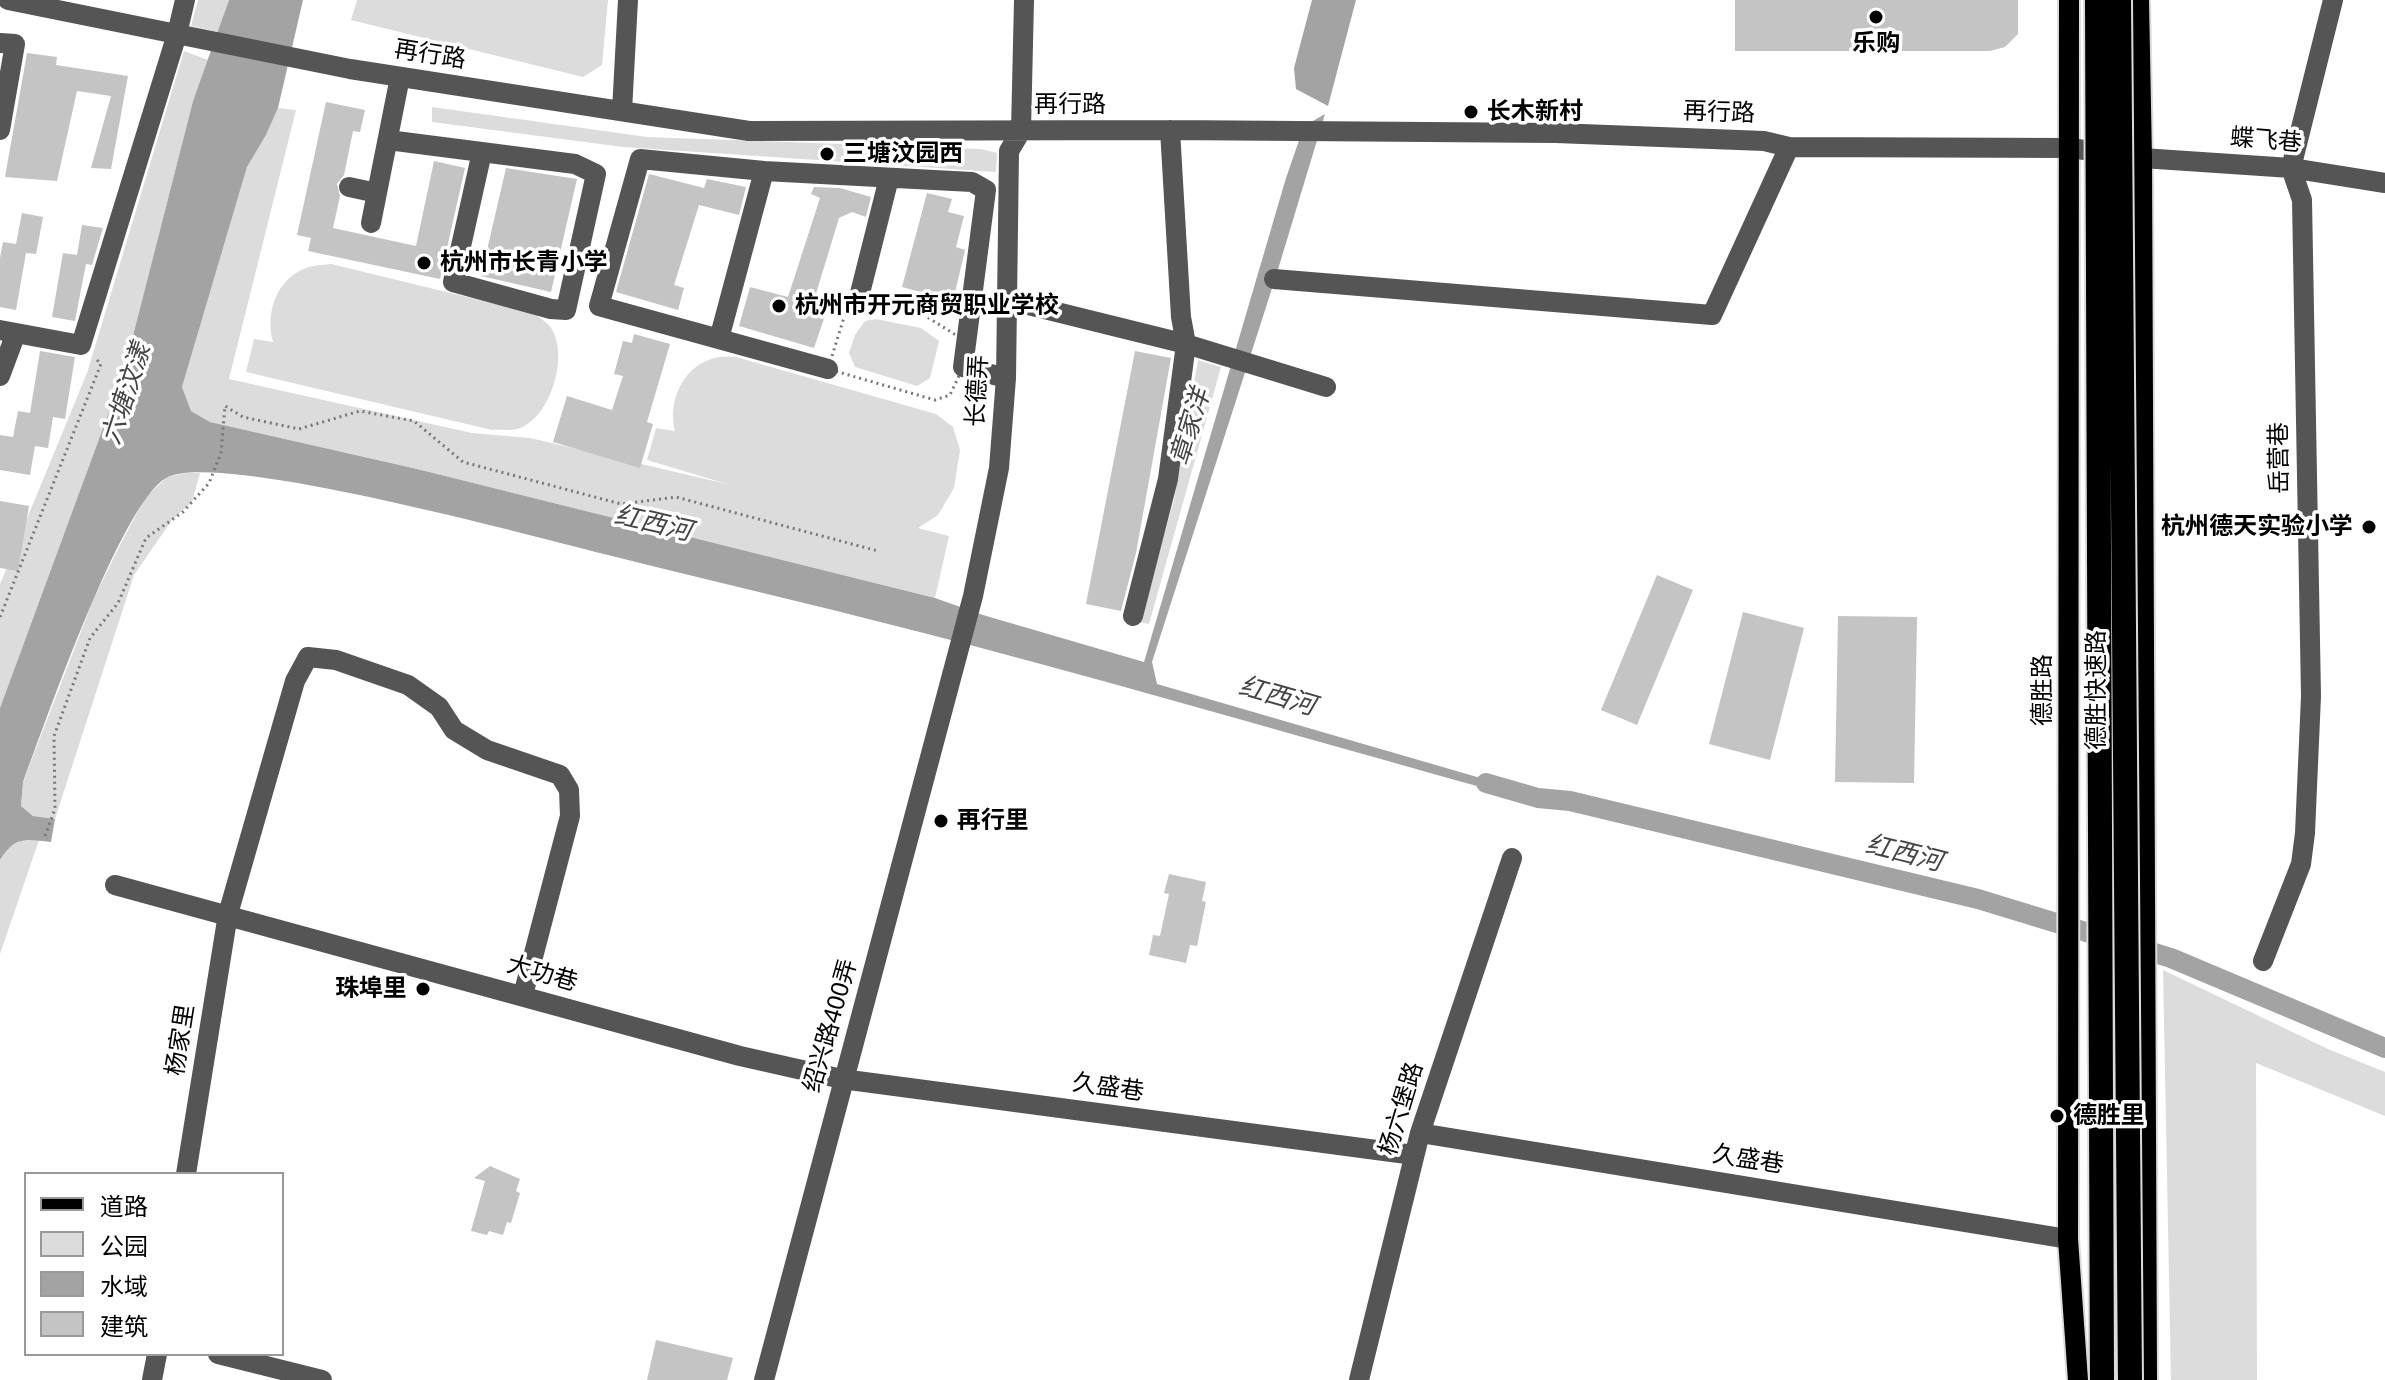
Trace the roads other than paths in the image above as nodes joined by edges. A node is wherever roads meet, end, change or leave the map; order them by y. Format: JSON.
{"nodes":[{"id":1,"x":8,"y":0,"type":"edge"},
{"id":2,"x":185,"y":0,"type":"edge"},
{"id":3,"x":628,"y":0,"type":"edge"},
{"id":4,"x":1024,"y":0,"type":"edge"},
{"id":5,"x":2069,"y":0,"type":"edge"},
{"id":6,"x":2097,"y":0,"type":"edge"},
{"id":7,"x":2119,"y":0,"type":"edge"},
{"id":8,"x":2139,"y":0,"type":"edge"},
{"id":9,"x":2333,"y":0,"type":"edge"},
{"id":10,"x":177,"y":34,"type":"junction"},
{"id":11,"x":0,"y":43,"type":"edge"},
{"id":12,"x":400,"y":77,"type":"junction"},
{"id":13,"x":622,"y":111,"type":"junction"},
{"id":14,"x":0,"y":130,"type":"edge"},
{"id":15,"x":1170,"y":130,"type":"junction"},
{"id":16,"x":1021,"y":131,"type":"junction"},
{"id":17,"x":383,"y":132,"type":"junction"},
{"id":18,"x":1789,"y":147,"type":"junction"},
{"id":19,"x":2070,"y":148,"type":"junction"},
{"id":20,"x":482,"y":152,"type":"junction"},
{"id":21,"x":2142,"y":158,"type":"junction"},
{"id":22,"x":2291,"y":168,"type":"junction"},
{"id":23,"x":764,"y":171,"type":"junction"},
{"id":24,"x":889,"y":178,"type":"junction"},
{"id":25,"x":2385,"y":183,"type":"edge"},
{"id":26,"x":349,"y":187,"type":"dead end"},
{"id":27,"x":377,"y":193,"type":"junction"},
{"id":28,"x":371,"y":223,"type":"dead end"},
{"id":29,"x":1274,"y":279,"type":"dead end"},
{"id":30,"x":1008,"y":300,"type":"junction"},
{"id":31,"x":857,"y":305,"type":"road end"},
{"id":32,"x":8,"y":332,"type":"edge"},
{"id":33,"x":719,"y":339,"type":"junction"},
{"id":34,"x":1186,"y":344,"type":"junction"},
{"id":35,"x":828,"y":369,"type":"road end"},
{"id":36,"x":0,"y":376,"type":"edge"},
{"id":37,"x":1006,"y":378,"type":"junction"},
{"id":38,"x":1326,"y":387,"type":"dead end"},
{"id":39,"x":1133,"y":616,"type":"dead end"},
{"id":40,"x":948,"y":686,"type":"joint"},
{"id":41,"x":1512,"y":858,"type":"dead end"},
{"id":42,"x":115,"y":885,"type":"dead end"},
{"id":43,"x":228,"y":914,"type":"junction"},
{"id":44,"x":2263,"y":961,"type":"dead end"},
{"id":45,"x":523,"y":995,"type":"junction"},
{"id":46,"x":842,"y":1079,"type":"junction"},
{"id":47,"x":1420,"y":1133,"type":"junction"},
{"id":48,"x":1414,"y":1155,"type":"junction"},
{"id":49,"x":186,"y":1172,"type":"edge"},
{"id":50,"x":2068,"y":1239,"type":"junction"},
{"id":51,"x":157,"y":1356,"type":"edge"},
{"id":52,"x":226,"y":1356,"type":"edge"},
{"id":53,"x":152,"y":1380,"type":"edge"},
{"id":54,"x":322,"y":1380,"type":"edge"},
{"id":55,"x":764,"y":1380,"type":"edge"},
{"id":56,"x":1359,"y":1380,"type":"edge"},
{"id":57,"x":2078,"y":1380,"type":"edge"},
{"id":58,"x":2102,"y":1380,"type":"edge"},
{"id":59,"x":2130,"y":1380,"type":"edge"},
{"id":60,"x":2147,"y":1380,"type":"edge"}],
"edges":[{"from":1,"to":10,"type":"street","name":"再行路"},
{"from":2,"to":10,"type":"street"},
{"from":3,"to":13,"type":"street"},
{"from":4,"to":16,"type":"street","name":"长德弄"},
{"from":5,"to":19,"type":"main road","name":"德胜路"},
{"from":6,"to":58,"type":"highway","name":"德胜快速路","bridge":true},
{"from":7,"to":59,"type":"highway","name":"德胜快速路","bridge":true},
{"from":8,"to":21,"type":"main road"},
{"from":9,"to":22,"type":"street"},
{"from":10,"to":12,"type":"street","name":"再行路"},
{"from":10,"to":32,"type":"street"},
{"from":11,"to":14,"type":"street"},
{"from":12,"to":13,"type":"street","name":"再行路"},
{"from":12,"to":17,"type":"street"},
{"from":13,"to":16,"type":"street","name":"再行路"},
{"from":15,"to":16,"type":"street","name":"再行路"},
{"from":15,"to":18,"type":"street","name":"再行路"},
{"from":15,"to":34,"type":"street"},
{"from":16,"to":30,"type":"street","name":"长德弄"},
{"from":17,"to":20,"type":"street"},
{"from":17,"to":27,"type":"street"},
{"from":18,"to":19,"type":"street","name":"再行路"},
{"from":18,"to":29,"type":"street"},
{"from":19,"to":21,"type":"street","name":"再行路"},
{"from":19,"to":50,"type":"main road","name":"德胜路"},
{"from":20,"to":20,"type":"street"},
{"from":21,"to":22,"type":"street","name":"蝶飞巷"},
{"from":21,"to":60,"type":"main road"},
{"from":22,"to":25,"type":"street","name":"蝶飞巷"},
{"from":22,"to":44,"type":"street","name":"岳营巷"},
{"from":23,"to":24,"type":"street"},
{"from":23,"to":33,"type":"street"},
{"from":23,"to":33,"type":"street"},
{"from":24,"to":31,"type":"street"},
{"from":24,"to":37,"type":"street"},
{"from":26,"to":27,"type":"street"},
{"from":27,"to":28,"type":"street"},
{"from":30,"to":34,"type":"street"},
{"from":30,"to":37,"type":"street","name":"长德弄"},
{"from":32,"to":36,"type":"street"},
{"from":33,"to":35,"type":"street"},
{"from":34,"to":38,"type":"street"},
{"from":34,"to":39,"type":"street"},
{"from":37,"to":40,"type":"street","name":"长德弄"},
{"from":40,"to":46,"type":"street","name":"绍兴路400弄"},
{"from":41,"to":47,"type":"street","name":"杨六堡路"},
{"from":42,"to":43,"type":"street","name":"大功巷"},
{"from":43,"to":45,"type":"street","name":"大功巷"},
{"from":43,"to":45,"type":"street","name":"杨家里"},
{"from":43,"to":49,"type":"street","name":"杨家里"},
{"from":45,"to":46,"type":"street","name":"大功巷"},
{"from":46,"to":48,"type":"street","name":"久盛巷"},
{"from":46,"to":55,"type":"street","name":"绍兴路400弄"},
{"from":47,"to":48,"type":"street","name":"杨六堡路"},
{"from":47,"to":50,"type":"street","name":"久盛巷"},
{"from":48,"to":56,"type":"street","name":"杨六堡路"},
{"from":50,"to":57,"type":"main road","name":"德胜路"},
{"from":51,"to":53,"type":"street"},
{"from":52,"to":54,"type":"street"}]}
